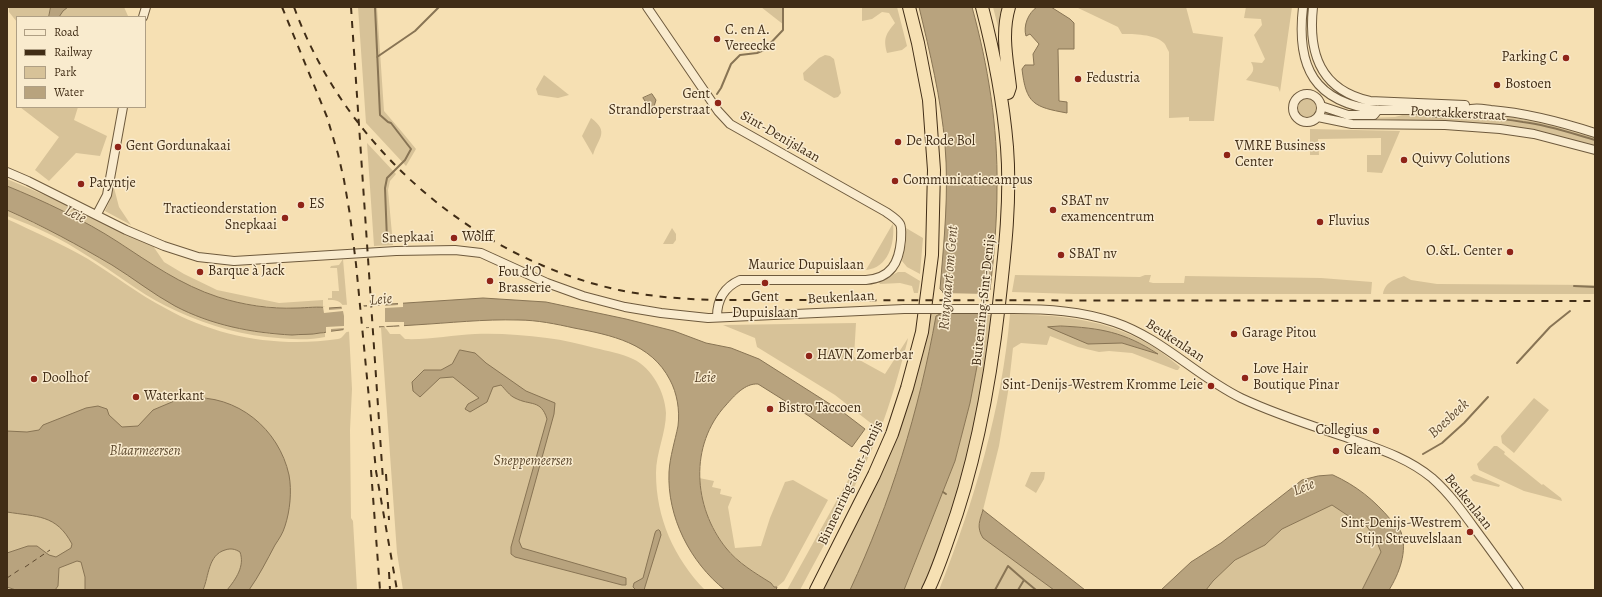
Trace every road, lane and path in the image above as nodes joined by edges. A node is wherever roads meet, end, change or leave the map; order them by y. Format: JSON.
{"nodes":[{"id":1,"x":646,"y":7,"type":"edge"},
{"id":2,"x":909,"y":7,"type":"edge"},
{"id":3,"x":982,"y":7,"type":"edge"},
{"id":4,"x":990,"y":7,"type":"edge"},
{"id":5,"x":1010,"y":7,"type":"edge"},
{"id":6,"x":1303,"y":7,"type":"edge"},
{"id":7,"x":1313,"y":7,"type":"edge"},
{"id":8,"x":1008,"y":93,"type":"junction"},
{"id":9,"x":1321,"y":106,"type":"junction"},
{"id":10,"x":122,"y":108,"type":"edge"},
{"id":11,"x":1473,"y":108,"type":"junction"},
{"id":12,"x":1378,"y":110,"type":"junction"},
{"id":13,"x":1318,"y":117,"type":"junction"},
{"id":14,"x":1595,"y":133,"type":"edge"},
{"id":15,"x":1595,"y":150,"type":"edge"},
{"id":16,"x":7,"y":172,"type":"edge"},
{"id":17,"x":97,"y":214,"type":"junction"},
{"id":18,"x":899,"y":223,"type":"joint"},
{"id":19,"x":718,"y":317,"type":"junction"},
{"id":20,"x":991,"y":375,"type":"junction"},
{"id":21,"x":818,"y":586,"type":"edge"},
{"id":22,"x":928,"y":590,"type":"edge"},
{"id":23,"x":1519,"y":590,"type":"edge"}],
"edges":[{"from":1,"to":18,"type":"street","name":"Sint-Denijslaan"},
{"from":2,"to":21,"type":"highway","name":"Binnenring-Sint-Denijs"},
{"from":3,"to":20,"type":"highway","name":"Buitenring-Sint-Denijs"},
{"from":4,"to":8,"type":"highway"},
{"from":5,"to":8,"type":"highway"},
{"from":6,"to":12,"type":"street"},
{"from":7,"to":11,"type":"street"},
{"from":8,"to":20,"type":"highway"},
{"from":9,"to":12,"type":"street"},
{"from":9,"to":13,"type":"street"},
{"from":9,"to":13,"type":"street"},
{"from":10,"to":17,"type":"street"},
{"from":11,"to":12,"type":"street"},
{"from":11,"to":14,"type":"street"},
{"from":13,"to":15,"type":"street","name":"Poortakkerstraat"},
{"from":16,"to":17,"type":"street","name":"Snepkaai"},
{"from":17,"to":19,"type":"street","name":"Snepkaai"},
{"from":18,"to":19,"type":"street","name":"Maurice Dupuislaan"},
{"from":19,"to":23,"type":"street","name":"Beukenlaan","bridge":true},
{"from":20,"to":22,"type":"highway","name":"Buitenring-Sint-Denijs"}]}
